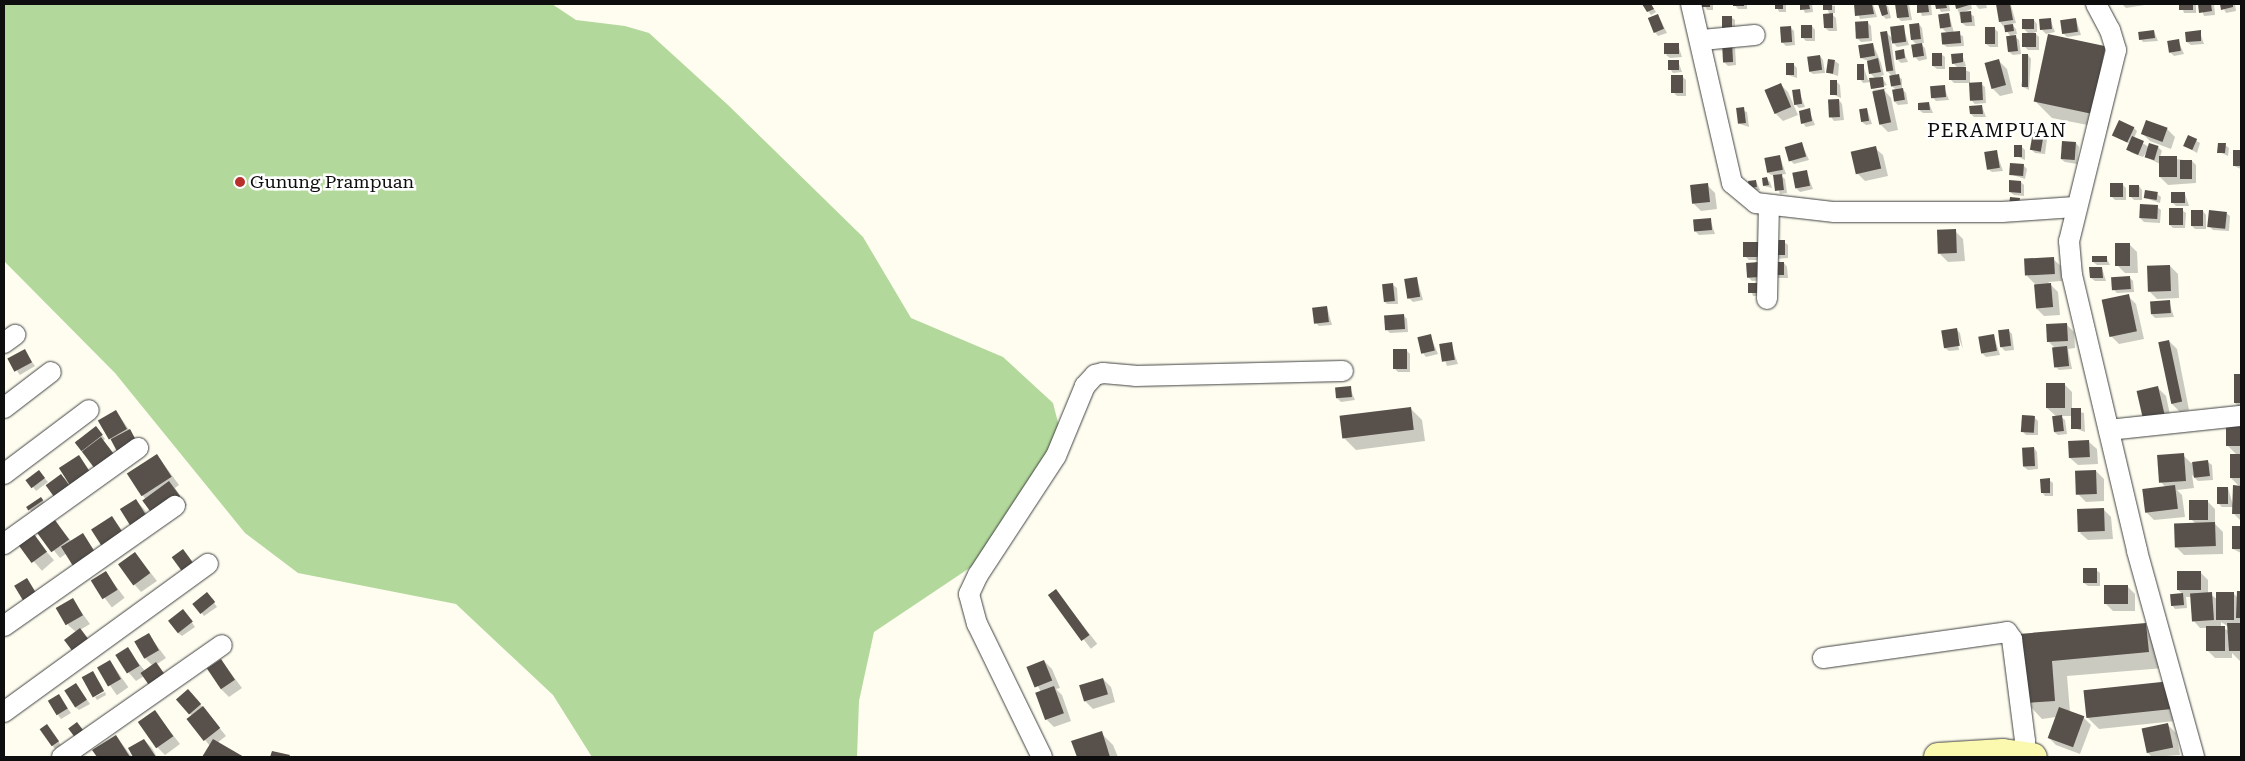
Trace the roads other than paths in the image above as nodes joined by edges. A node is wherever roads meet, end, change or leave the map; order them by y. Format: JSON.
{"nodes":[{"id":1,"x":1692,"y":4,"type":"edge"},
{"id":2,"x":2096,"y":4,"type":"edge"},
{"id":3,"x":1755,"y":35,"type":"dead end"},
{"id":4,"x":1702,"y":40,"type":"junction"},
{"id":5,"x":1769,"y":206,"type":"junction"},
{"id":6,"x":2075,"y":207,"type":"junction"},
{"id":7,"x":1767,"y":299,"type":"dead end"},
{"id":8,"x":1343,"y":371,"type":"dead end"},
{"id":9,"x":51,"y":372,"type":"dead end"},
{"id":10,"x":4,"y":408,"type":"edge"},
{"id":11,"x":89,"y":410,"type":"dead end"},
{"id":12,"x":2241,"y":416,"type":"edge"},
{"id":13,"x":2109,"y":430,"type":"junction"},
{"id":14,"x":138,"y":448,"type":"dead end"},
{"id":15,"x":4,"y":474,"type":"edge"},
{"id":16,"x":175,"y":506,"type":"dead end"},
{"id":17,"x":4,"y":544,"type":"edge"},
{"id":18,"x":208,"y":564,"type":"dead end"},
{"id":19,"x":4,"y":626,"type":"edge"},
{"id":20,"x":222,"y":645,"type":"dead end"},
{"id":21,"x":1822,"y":658,"type":"dead end"},
{"id":22,"x":4,"y":712,"type":"edge"},
{"id":23,"x":2027,"y":756,"type":"edge"},
{"id":24,"x":62,"y":757,"type":"edge"},
{"id":25,"x":1042,"y":757,"type":"edge"},
{"id":26,"x":1938,"y":757,"type":"edge"},
{"id":27,"x":2194,"y":757,"type":"edge"}],
"edges":[{"from":1,"to":4,"type":"street"},
{"from":2,"to":6,"type":"street"},
{"from":3,"to":4,"type":"street"},
{"from":4,"to":5,"type":"street"},
{"from":5,"to":6,"type":"street"},
{"from":5,"to":7,"type":"street"},
{"from":6,"to":13,"type":"street"},
{"from":8,"to":25,"type":"street"},
{"from":9,"to":10,"type":"street"},
{"from":11,"to":15,"type":"street"},
{"from":12,"to":13,"type":"street"},
{"from":13,"to":27,"type":"street"},
{"from":14,"to":17,"type":"street"},
{"from":16,"to":19,"type":"street"},
{"from":18,"to":22,"type":"street"},
{"from":20,"to":24,"type":"street"},
{"from":21,"to":23,"type":"street"},
{"from":23,"to":26,"type":"street"}]}
